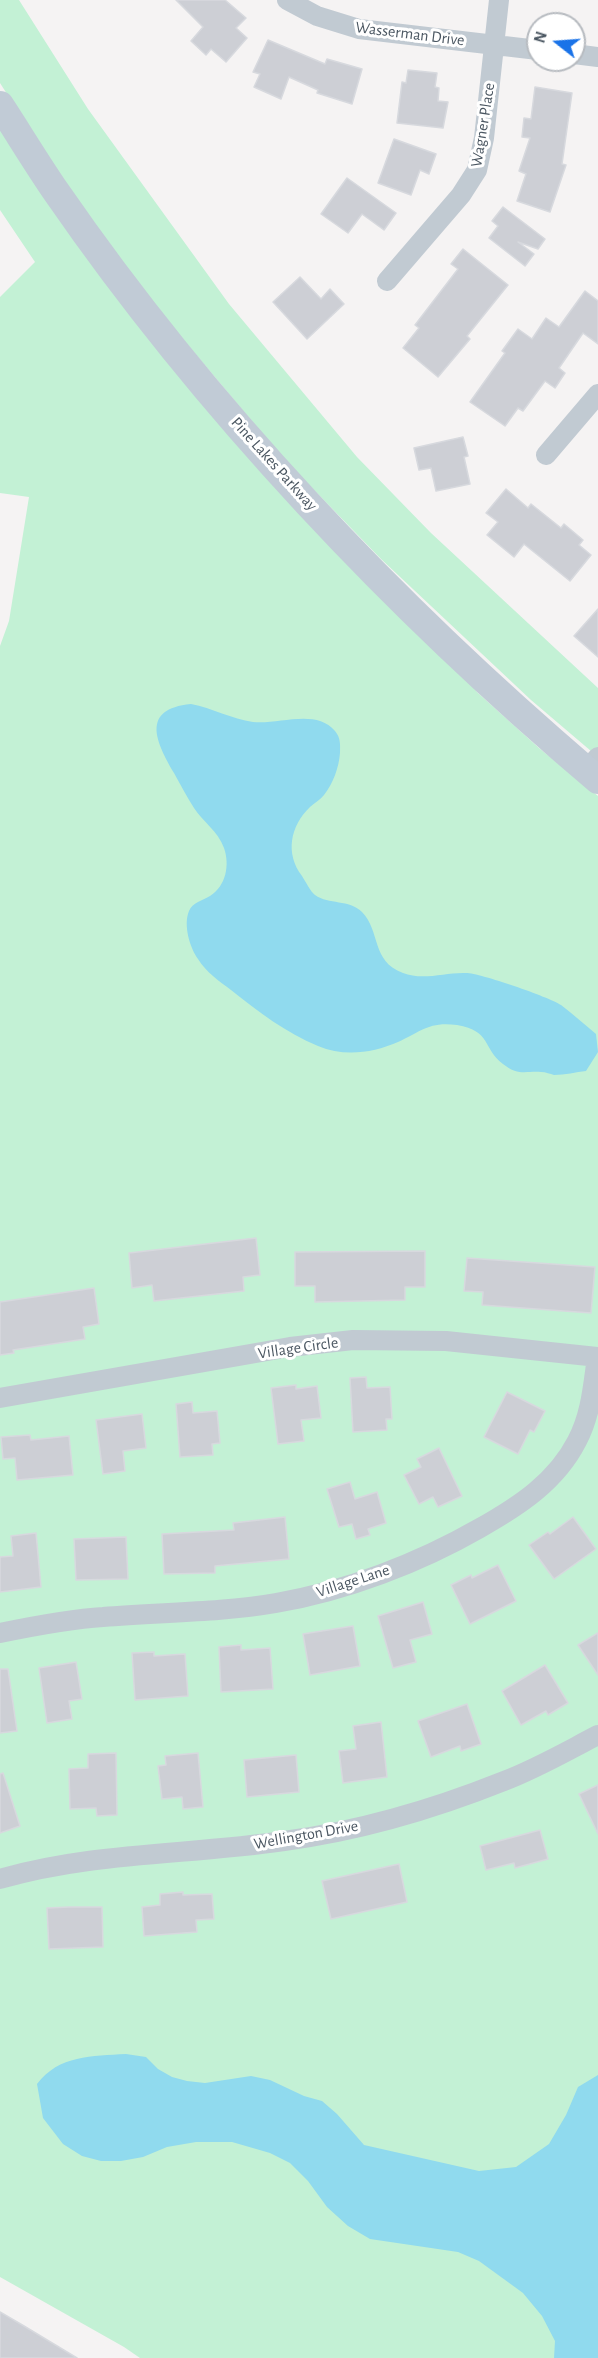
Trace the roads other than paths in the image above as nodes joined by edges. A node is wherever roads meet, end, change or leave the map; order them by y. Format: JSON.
{"nodes":[{"id":1,"x":287,"y":0,"type":"edge"},
{"id":2,"x":499,"y":0,"type":"edge"},
{"id":3,"x":494,"y":45,"type":"junction"},
{"id":4,"x":526,"y":49,"type":"edge"},
{"id":5,"x":0,"y":105,"type":"edge"},
{"id":6,"x":387,"y":281,"type":"dead end"},
{"id":7,"x":598,"y":394,"type":"edge"},
{"id":8,"x":546,"y":454,"type":"dead end"},
{"id":9,"x":594,"y":769,"type":"edge"},
{"id":10,"x":597,"y":1357,"type":"edge"},
{"id":11,"x":0,"y":1398,"type":"edge"},
{"id":12,"x":0,"y":1633,"type":"edge"},
{"id":13,"x":598,"y":1735,"type":"edge"},
{"id":14,"x":0,"y":1879,"type":"edge"}],
"edges":[{"from":1,"to":3,"type":"street","name":"Wasserman Drive"},
{"from":2,"to":3,"type":"street","name":"Wagner Place"},
{"from":3,"to":4,"type":"street","name":"Wasserman Drive"},
{"from":3,"to":6,"type":"street","name":"Wagner Place"},
{"from":5,"to":9,"type":"street","name":"Pine Lakes Parkway"},
{"from":7,"to":8,"type":"street"},
{"from":10,"to":11,"type":"street","name":"Village Circle"},
{"from":10,"to":12,"type":"street","name":"Village Lane"},
{"from":13,"to":14,"type":"street","name":"Wellington Drive"}]}
